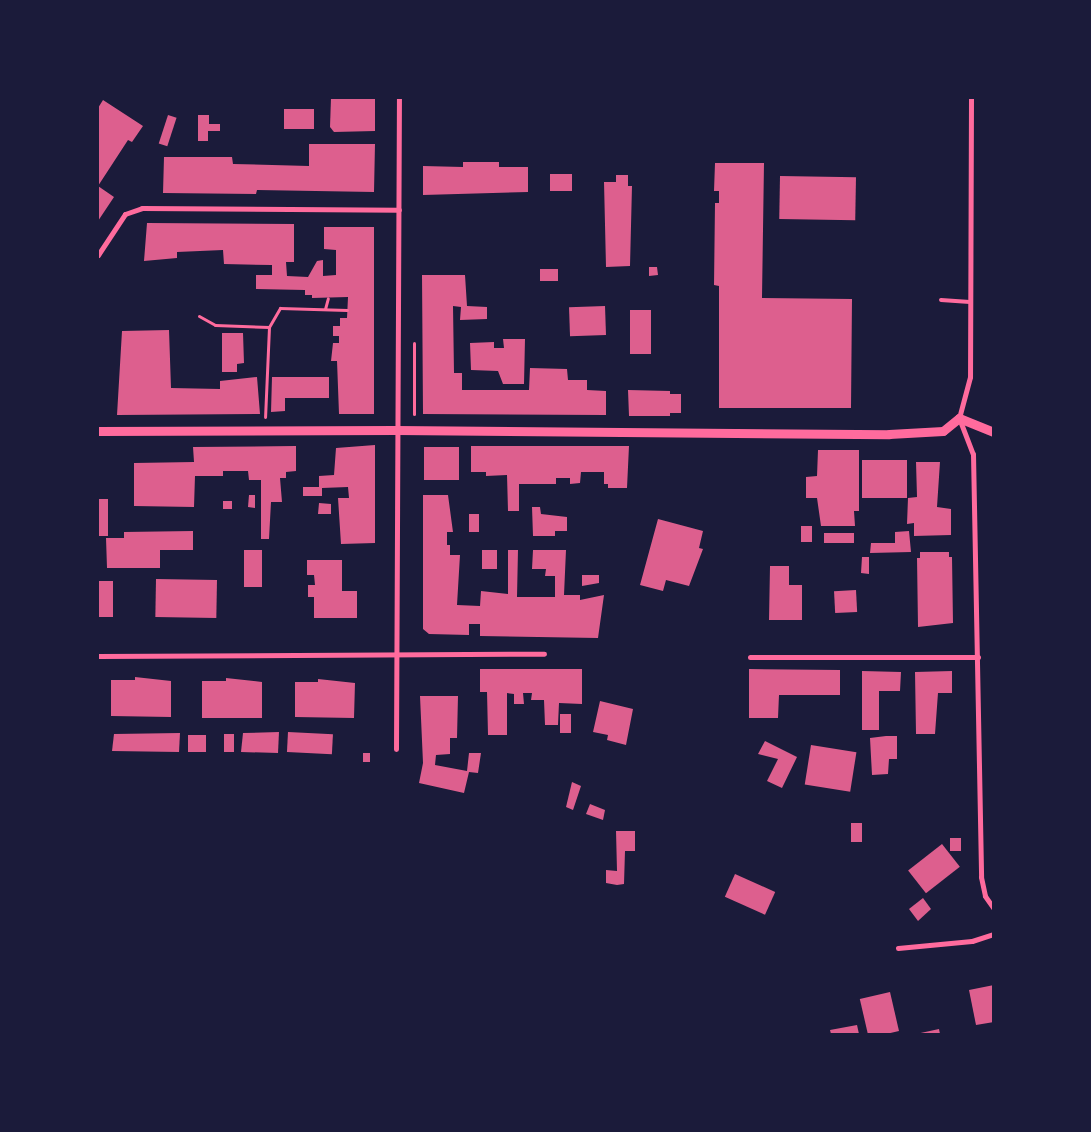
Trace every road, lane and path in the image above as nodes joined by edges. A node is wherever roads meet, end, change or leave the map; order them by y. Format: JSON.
{"nodes":[{"id":1,"x":399,"y":98,"type":"edge"},
{"id":2,"x":971,"y":98,"type":"edge"},
{"id":3,"x":399,"y":210,"type":"junction"},
{"id":4,"x":98,"y":255,"type":"edge"},
{"id":5,"x":328,"y":298,"type":"dead end"},
{"id":6,"x":941,"y":300,"type":"dead end"},
{"id":7,"x":970,"y":302,"type":"junction"},
{"id":8,"x":324,"y":309,"type":"junction"},
{"id":9,"x":348,"y":310,"type":"dead end"},
{"id":10,"x":200,"y":316,"type":"dead end"},
{"id":11,"x":269,"y":327,"type":"junction"},
{"id":12,"x":414,"y":339,"type":"dead end"},
{"id":13,"x":424,"y":417,"type":"dead end"},
{"id":14,"x":959,"y":418,"type":"junction"},
{"id":15,"x":396,"y":430,"type":"junction"},
{"id":16,"x":98,"y":431,"type":"edge"},
{"id":17,"x":265,"y":431,"type":"junction"},
{"id":18,"x":994,"y":432,"type":"edge"},
{"id":19,"x":396,"y":653,"type":"junction"},
{"id":20,"x":544,"y":654,"type":"dead end"},
{"id":21,"x":98,"y":656,"type":"edge"},
{"id":22,"x":750,"y":657,"type":"dead end"},
{"id":23,"x":978,"y":657,"type":"junction"},
{"id":24,"x":396,"y":749,"type":"dead end"},
{"id":25,"x":994,"y":909,"type":"edge"},
{"id":26,"x":994,"y":934,"type":"edge"},
{"id":27,"x":898,"y":948,"type":"dead end"}],
"edges":[{"from":1,"to":3,"type":"street"},
{"from":2,"to":7,"type":"street"},
{"from":3,"to":4,"type":"street"},
{"from":3,"to":15,"type":"street"},
{"from":5,"to":8,"type":"path"},
{"from":6,"to":7,"type":"lane"},
{"from":7,"to":14,"type":"street"},
{"from":8,"to":9,"type":"path"},
{"from":8,"to":11,"type":"path"},
{"from":10,"to":11,"type":"path"},
{"from":11,"to":17,"type":"path"},
{"from":12,"to":13,"type":"path"},
{"from":14,"to":15,"type":"street"},
{"from":14,"to":18,"type":"street"},
{"from":14,"to":23,"type":"street"},
{"from":15,"to":17,"type":"street"},
{"from":15,"to":19,"type":"street"},
{"from":16,"to":17,"type":"street"},
{"from":19,"to":20,"type":"street"},
{"from":19,"to":21,"type":"street"},
{"from":19,"to":24,"type":"street"},
{"from":22,"to":23,"type":"street"},
{"from":23,"to":25,"type":"street"},
{"from":26,"to":27,"type":"street"}]}
